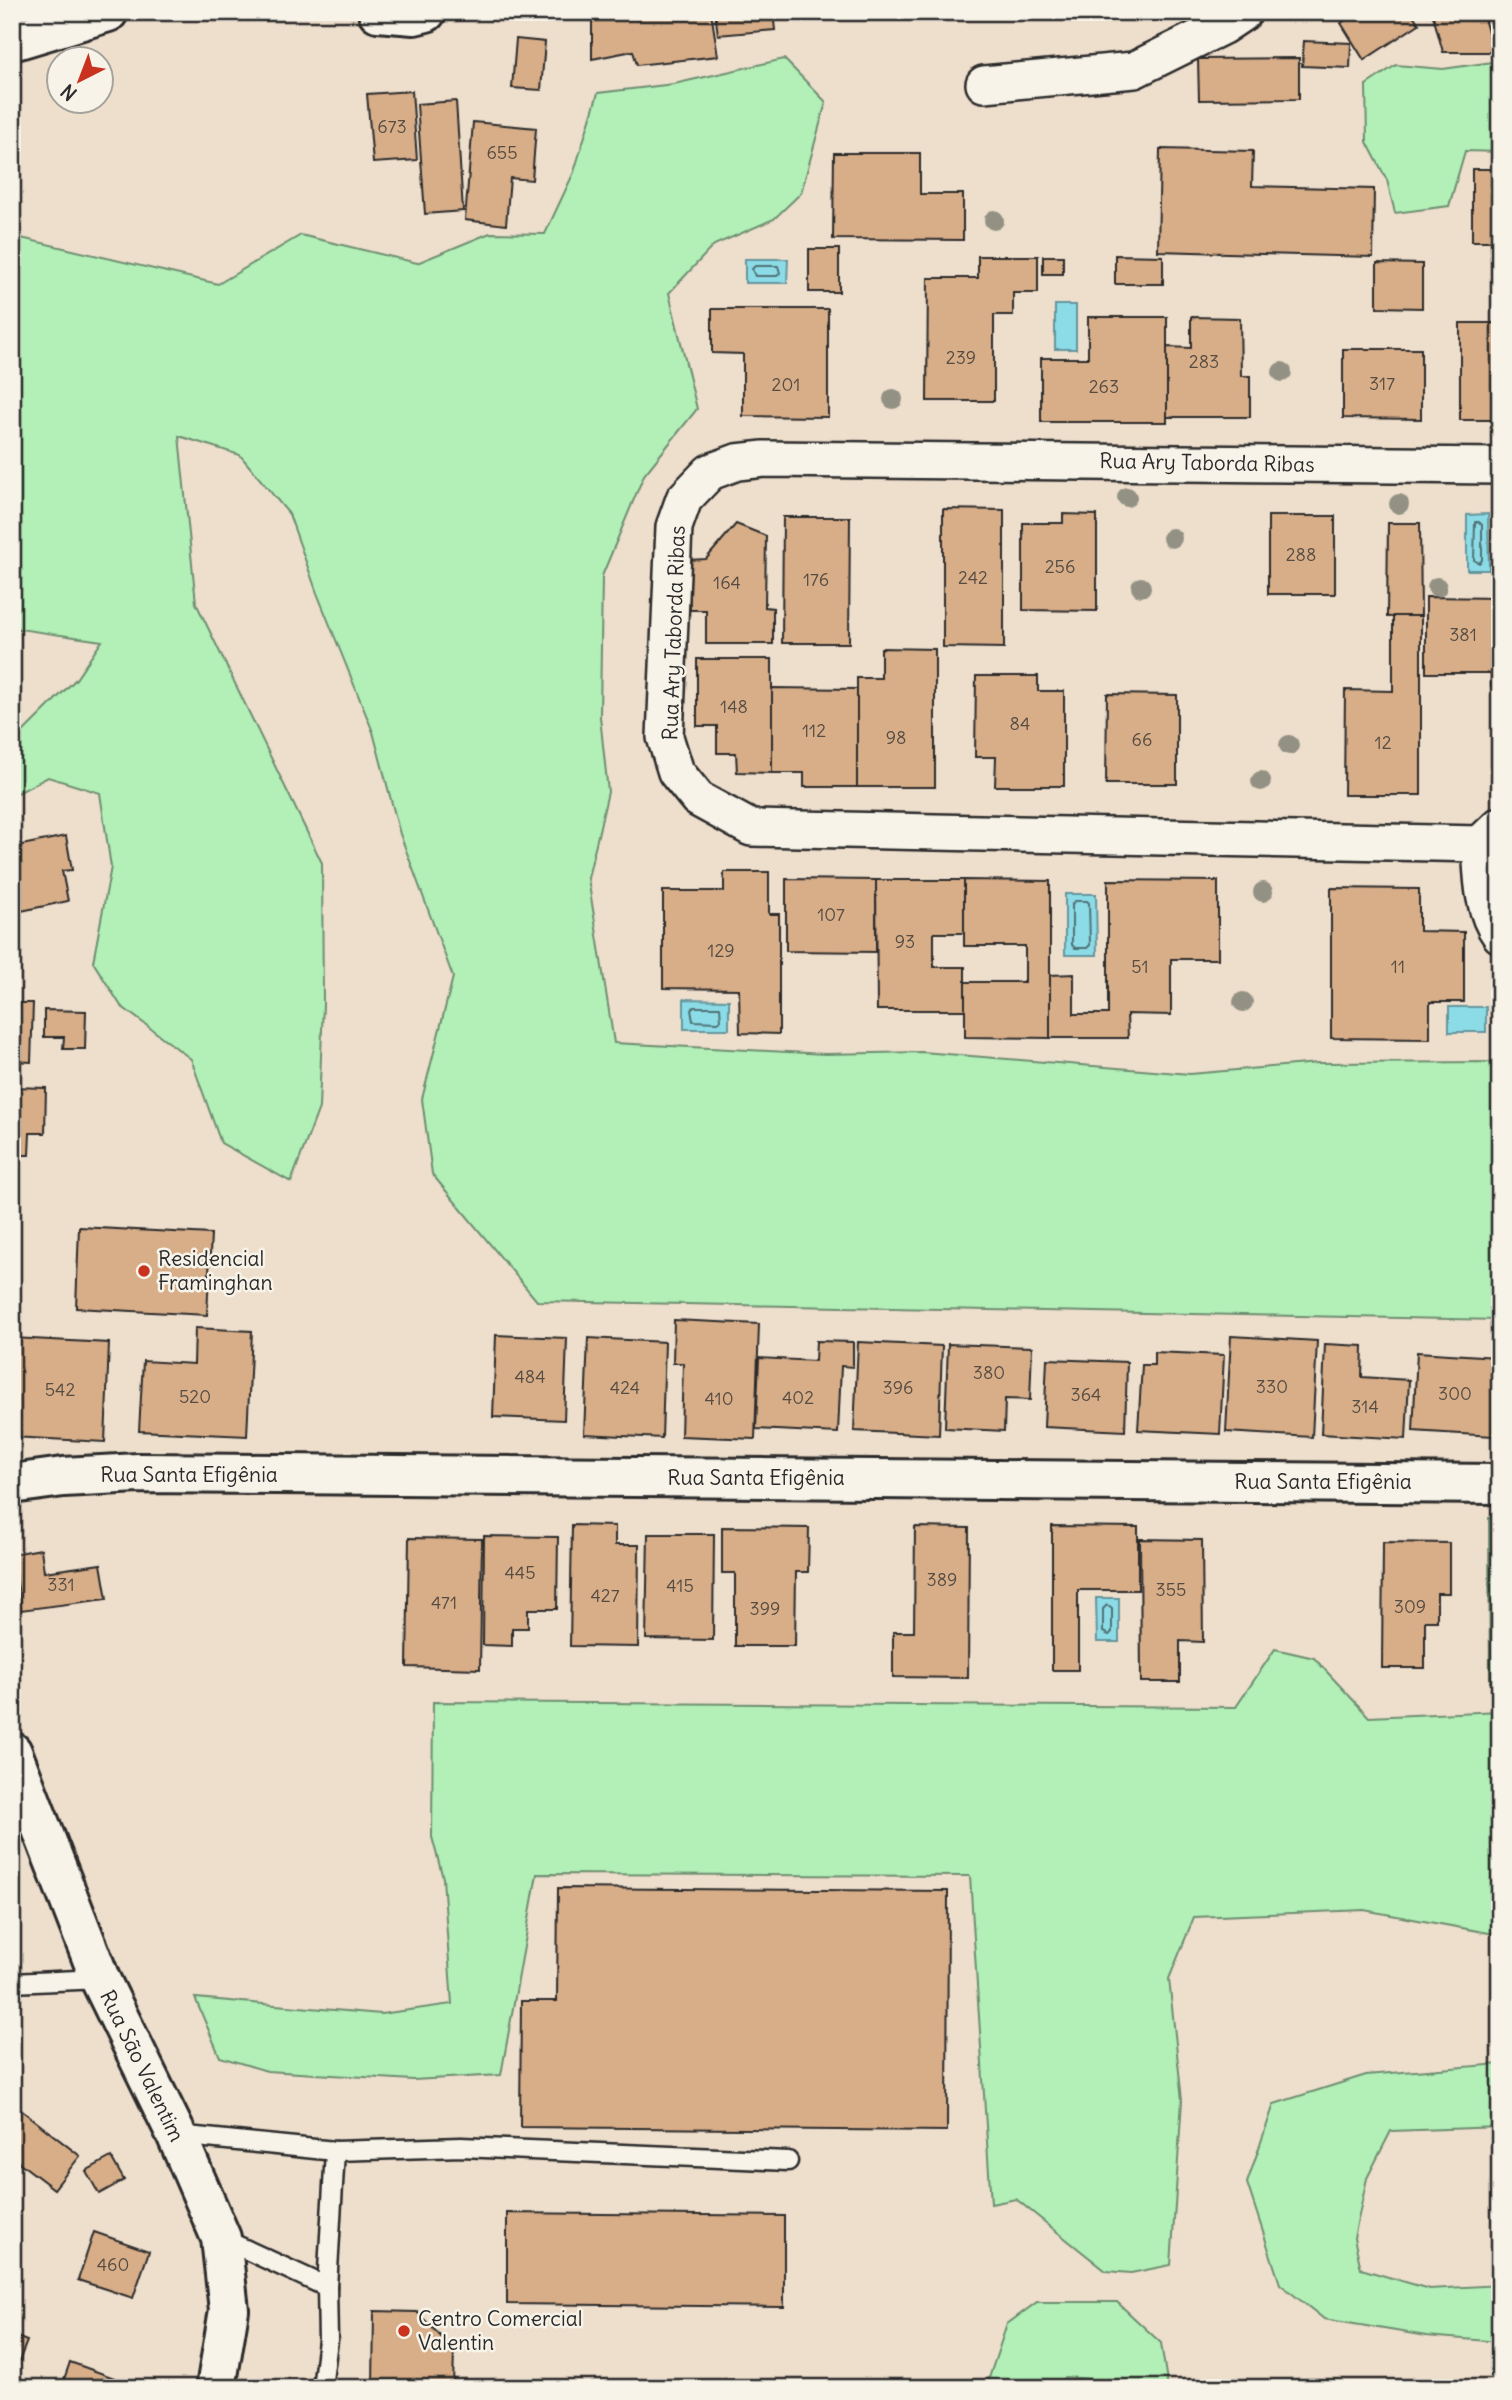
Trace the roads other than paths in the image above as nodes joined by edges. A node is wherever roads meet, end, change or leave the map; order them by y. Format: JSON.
{"nodes":[{"id":1,"x":108,"y":12,"type":"edge"},
{"id":2,"x":378,"y":12,"type":"edge"},
{"id":3,"x":426,"y":12,"type":"edge"},
{"id":4,"x":1244,"y":12,"type":"edge"},
{"id":5,"x":12,"y":41,"type":"edge"},
{"id":6,"x":984,"y":84,"type":"dead end"},
{"id":7,"x":1500,"y":466,"type":"edge"},
{"id":8,"x":1490,"y":834,"type":"edge"},
{"id":9,"x":1500,"y":935,"type":"edge"},
{"id":10,"x":12,"y":1484,"type":"edge"},
{"id":11,"x":1500,"y":1484,"type":"edge"},
{"id":12,"x":12,"y":1752,"type":"edge"},
{"id":13,"x":100,"y":1979,"type":"junction"},
{"id":14,"x":12,"y":1983,"type":"edge"},
{"id":15,"x":176,"y":2134,"type":"junction"},
{"id":16,"x":335,"y":2151,"type":"junction"},
{"id":17,"x":788,"y":2161,"type":"dead end"},
{"id":18,"x":221,"y":2238,"type":"junction"},
{"id":19,"x":327,"y":2287,"type":"junction"},
{"id":20,"x":216,"y":2388,"type":"edge"},
{"id":21,"x":322,"y":2388,"type":"edge"}],
"edges":[{"from":1,"to":5,"type":"street"},
{"from":2,"to":3,"type":"street"},
{"from":4,"to":6,"type":"street"},
{"from":7,"to":8,"type":"street","name":"Rua Ary Taborda Ribas"},
{"from":8,"to":9,"type":"street"},
{"from":10,"to":11,"type":"street","name":"Rua Santa Efigênia"},
{"from":12,"to":13,"type":"street","name":"Rua São Valentim"},
{"from":13,"to":14,"type":"lane"},
{"from":13,"to":15,"type":"street","name":"Rua São Valentim"},
{"from":15,"to":16,"type":"lane"},
{"from":15,"to":18,"type":"street","name":"Rua São Valentim"},
{"from":16,"to":17,"type":"lane"},
{"from":16,"to":19,"type":"lane"},
{"from":18,"to":19,"type":"lane"},
{"from":18,"to":20,"type":"street","name":"Rua São Valentim"},
{"from":19,"to":21,"type":"lane"}]}
